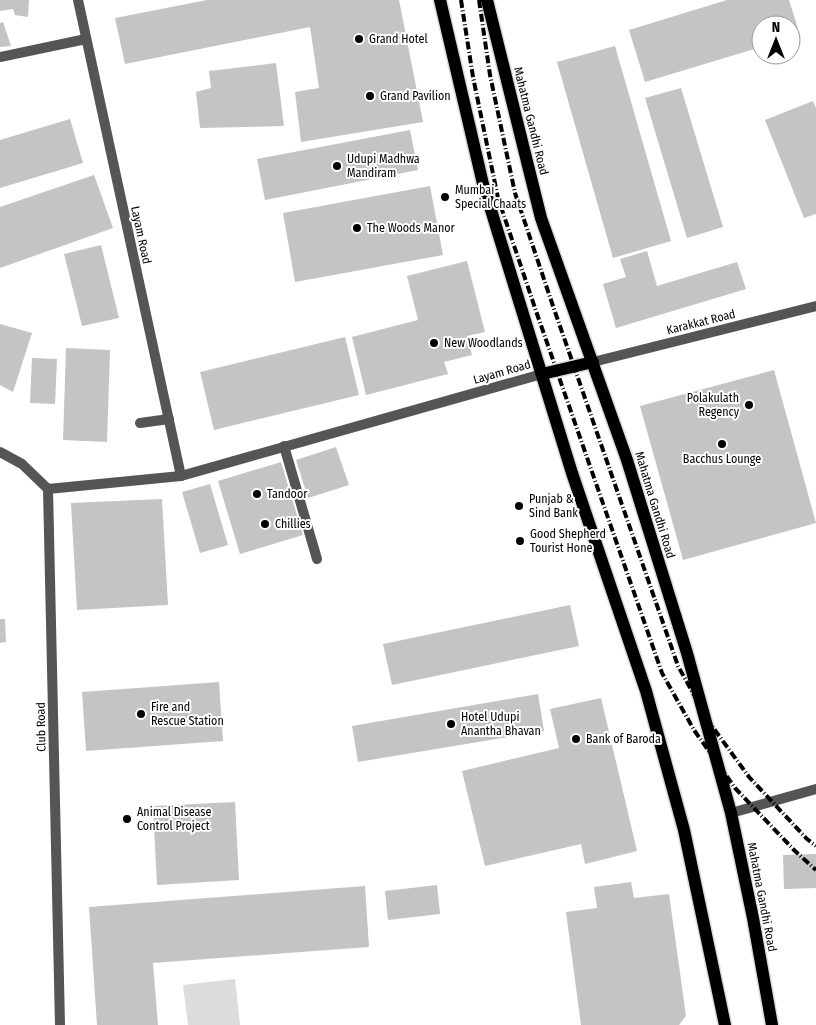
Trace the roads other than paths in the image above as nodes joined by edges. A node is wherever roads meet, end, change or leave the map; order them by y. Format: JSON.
{"nodes":[{"id":1,"x":78,"y":0,"type":"edge"},
{"id":2,"x":440,"y":0,"type":"edge"},
{"id":3,"x":487,"y":0,"type":"edge"},
{"id":4,"x":86,"y":39,"type":"junction"},
{"id":5,"x":0,"y":57,"type":"edge"},
{"id":6,"x":816,"y":306,"type":"edge"},
{"id":7,"x":592,"y":362,"type":"junction"},
{"id":8,"x":542,"y":374,"type":"junction"},
{"id":9,"x":169,"y":419,"type":"junction"},
{"id":10,"x":140,"y":423,"type":"dead end"},
{"id":11,"x":284,"y":446,"type":"junction"},
{"id":12,"x":0,"y":452,"type":"edge"},
{"id":13,"x":181,"y":476,"type":"junction"},
{"id":14,"x":48,"y":489,"type":"junction"},
{"id":15,"x":317,"y":559,"type":"dead end"},
{"id":16,"x":816,"y":789,"type":"edge"},
{"id":17,"x":731,"y":813,"type":"junction"},
{"id":18,"x":60,"y":1025,"type":"edge"},
{"id":19,"x":724,"y":1025,"type":"edge"},
{"id":20,"x":772,"y":1025,"type":"edge"}],
"edges":[{"from":1,"to":4,"type":"street","name":"Layam Road"},
{"from":2,"to":8,"type":"main road"},
{"from":3,"to":7,"type":"main road","name":"Mahatma Gandhi Road"},
{"from":4,"to":5,"type":"street"},
{"from":4,"to":9,"type":"street","name":"Layam Road"},
{"from":6,"to":7,"type":"street","name":"Karakkat Road"},
{"from":7,"to":8,"type":"main road"},
{"from":7,"to":17,"type":"main road","name":"Mahatma Gandhi Road"},
{"from":8,"to":11,"type":"street","name":"Layam Road"},
{"from":8,"to":19,"type":"main road"},
{"from":9,"to":10,"type":"street"},
{"from":9,"to":13,"type":"street","name":"Layam Road"},
{"from":11,"to":13,"type":"street","name":"Layam Road"},
{"from":11,"to":15,"type":"street"},
{"from":12,"to":14,"type":"street"},
{"from":13,"to":14,"type":"street","name":"Layam Road"},
{"from":14,"to":18,"type":"street","name":"Club Road"},
{"from":16,"to":17,"type":"street"},
{"from":17,"to":20,"type":"main road","name":"Mahatma Gandhi Road"}]}
